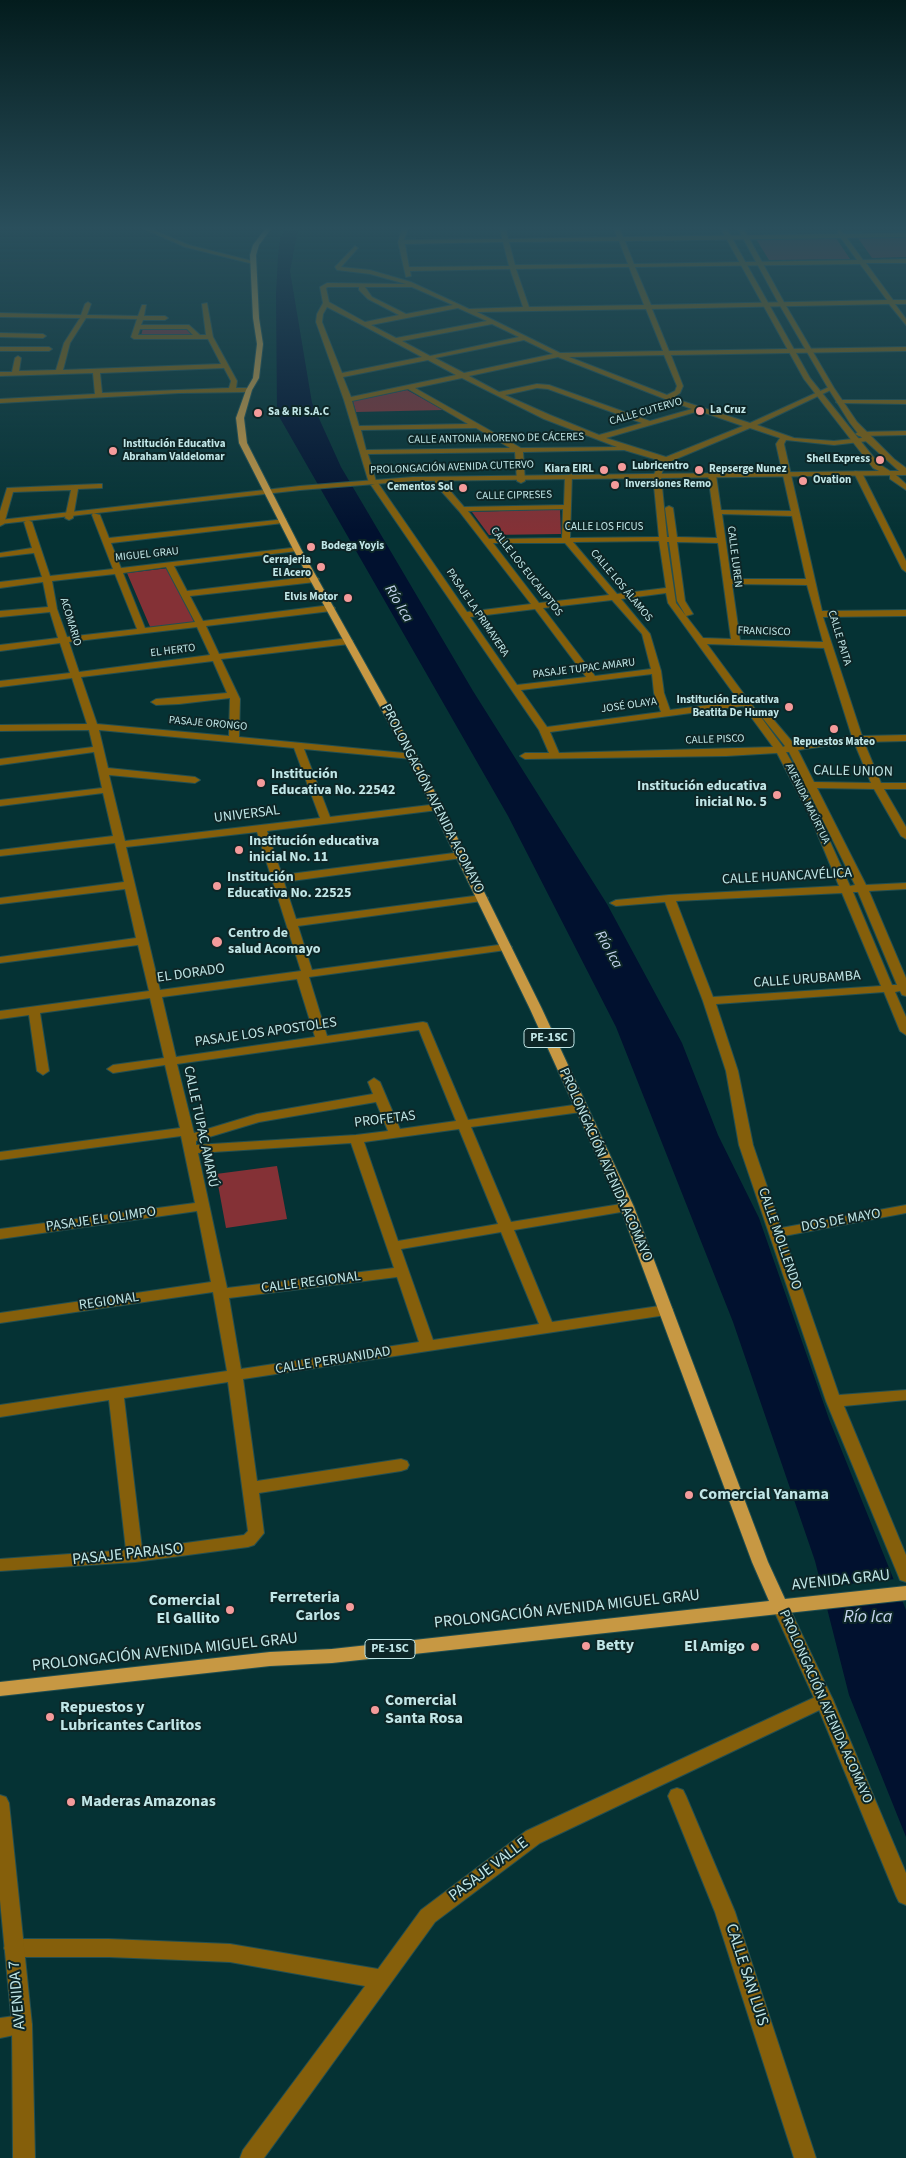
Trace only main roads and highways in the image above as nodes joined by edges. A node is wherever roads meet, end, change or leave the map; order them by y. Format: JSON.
{"nodes":[{"id":1,"x":258,"y":330,"type":"edge"},
{"id":2,"x":905,"y":1593,"type":"edge"},
{"id":3,"x":780,"y":1606,"type":"junction"},
{"id":4,"x":0,"y":1689,"type":"edge"}],
"edges":[{"from":1,"to":3,"type":"main road","name":"PROLONGACIÓN AVENIDA ACOMAYO","number":"PE-1SC"},
{"from":2,"to":3,"type":"main road","name":"AVENIDA GRAU"},
{"from":3,"to":4,"type":"main road","name":"PROLONGACIÓN AVENIDA MIGUEL GRAU","number":"PE-1SC"}]}
